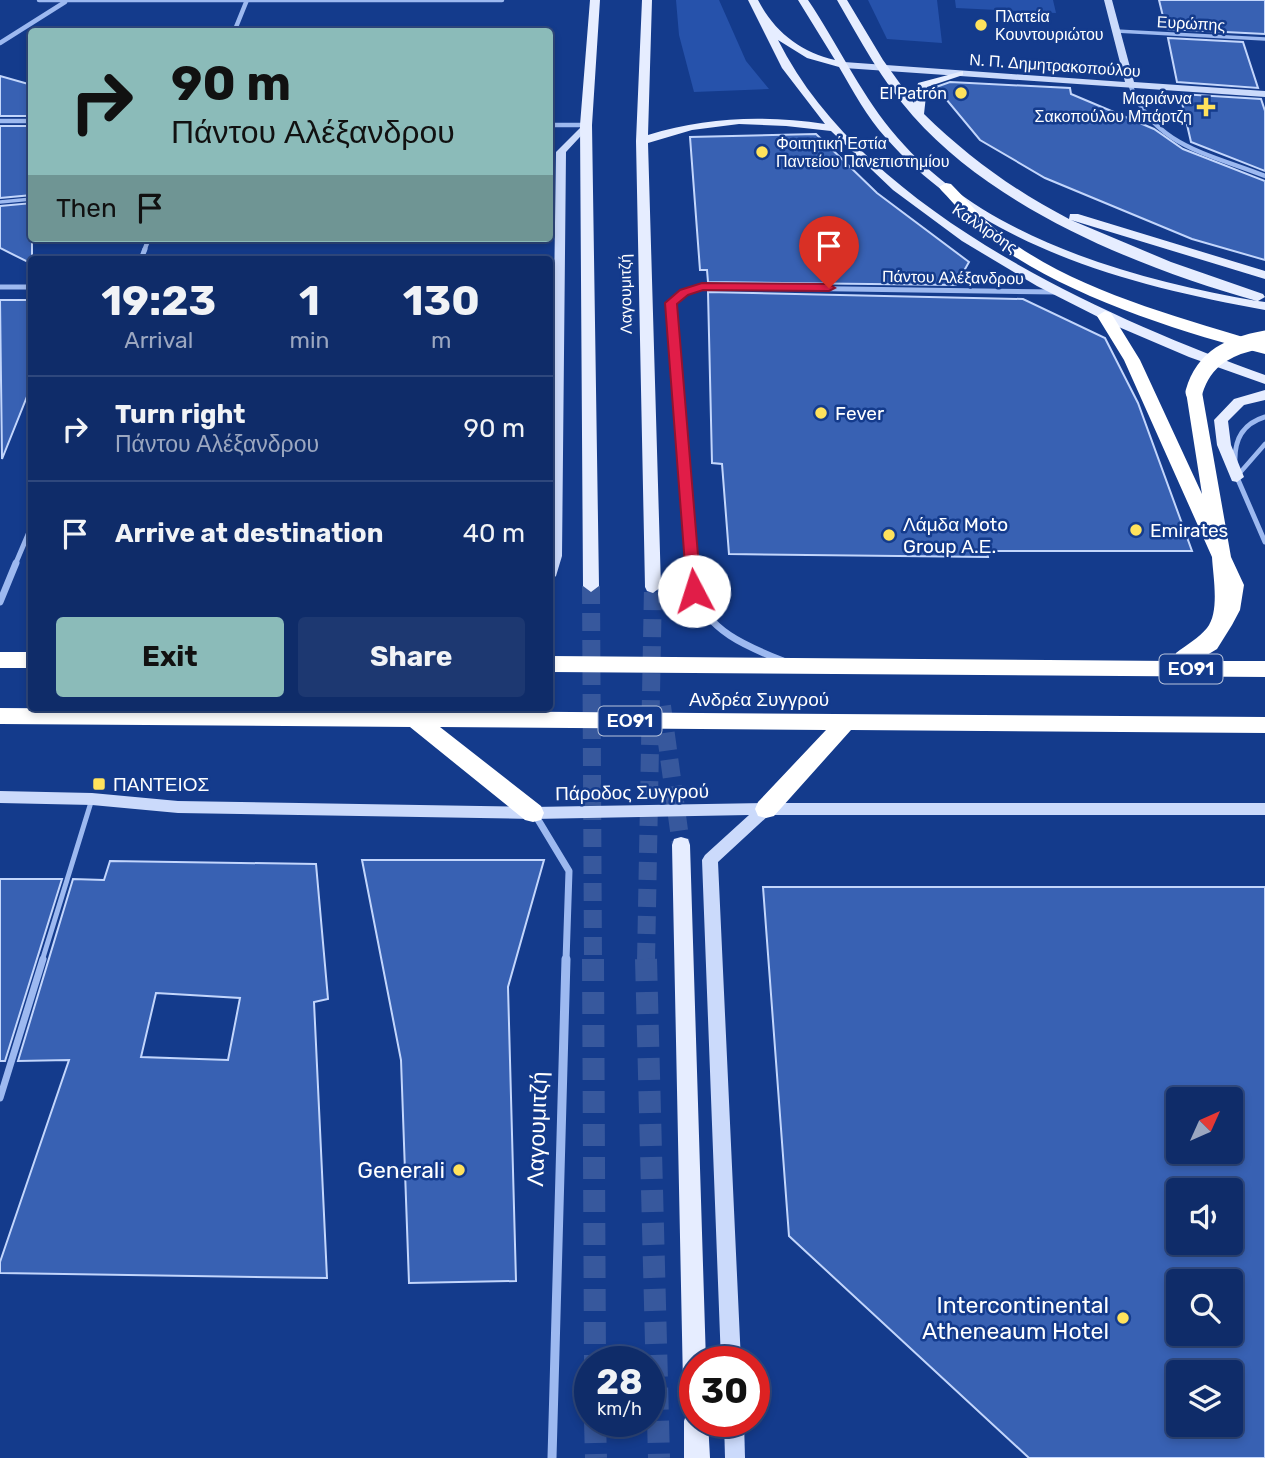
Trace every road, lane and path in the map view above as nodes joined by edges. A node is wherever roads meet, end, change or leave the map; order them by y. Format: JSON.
{"nodes":[{"id":1,"x":39,"y":0,"type":"edge"},
{"id":2,"x":502,"y":0,"type":"edge"},
{"id":3,"x":596,"y":0,"type":"edge"},
{"id":4,"x":647,"y":0,"type":"edge"},
{"id":5,"x":753,"y":0,"type":"edge"},
{"id":6,"x":803,"y":0,"type":"edge"},
{"id":7,"x":842,"y":0,"type":"edge"},
{"id":8,"x":1108,"y":0,"type":"edge"},
{"id":9,"x":67,"y":1,"type":"edge"},
{"id":10,"x":246,"y":1,"type":"edge"},
{"id":11,"x":758,"y":14,"type":"junction"},
{"id":12,"x":236,"y":28,"type":"edge"},
{"id":13,"x":1116,"y":31,"type":"junction"},
{"id":14,"x":1265,"y":39,"type":"edge"},
{"id":15,"x":0,"y":43,"type":"edge"},
{"id":16,"x":844,"y":65,"type":"junction"},
{"id":17,"x":883,"y":68,"type":"junction"},
{"id":18,"x":959,"y":73,"type":"junction"},
{"id":19,"x":1130,"y":84,"type":"junction"},
{"id":20,"x":1265,"y":94,"type":"edge"},
{"id":21,"x":918,"y":115,"type":"junction"},
{"id":22,"x":0,"y":121,"type":"edge"},
{"id":23,"x":28,"y":121,"type":"edge"},
{"id":24,"x":553,"y":125,"type":"edge"},
{"id":25,"x":586,"y":125,"type":"junction"},
{"id":26,"x":838,"y":130,"type":"junction"},
{"id":27,"x":642,"y":141,"type":"junction"},
{"id":28,"x":1265,"y":176,"type":"edge"},
{"id":29,"x":946,"y":187,"type":"junction"},
{"id":30,"x":28,"y":199,"type":"edge"},
{"id":31,"x":0,"y":202,"type":"edge"},
{"id":32,"x":1036,"y":206,"type":"junction"},
{"id":33,"x":1265,"y":275,"type":"edge"},
{"id":34,"x":554,"y":285,"type":"edge"},
{"id":35,"x":0,"y":287,"type":"edge"},
{"id":36,"x":28,"y":287,"type":"edge"},
{"id":37,"x":1055,"y":292,"type":"junction"},
{"id":38,"x":1265,"y":299,"type":"edge"},
{"id":39,"x":1265,"y":306,"type":"edge"},
{"id":40,"x":1105,"y":316,"type":"junction"},
{"id":41,"x":1265,"y":339,"type":"edge"},
{"id":42,"x":1265,"y":349,"type":"edge"},
{"id":43,"x":1265,"y":380,"type":"edge"},
{"id":44,"x":1265,"y":395,"type":"edge"},
{"id":45,"x":1265,"y":416,"type":"edge"},
{"id":46,"x":1265,"y":444,"type":"edge"},
{"id":47,"x":1237,"y":477,"type":"junction"},
{"id":48,"x":1237,"y":532,"type":"dead end"},
{"id":49,"x":28,"y":535,"type":"edge"},
{"id":50,"x":1265,"y":542,"type":"edge"},
{"id":51,"x":553,"y":566,"type":"edge"},
{"id":52,"x":1252,"y":575,"type":"dead end"},
{"id":53,"x":591,"y":586,"type":"tunnel mouth"},
{"id":54,"x":653,"y":587,"type":"tunnel mouth"},
{"id":55,"x":0,"y":602,"type":"edge"},
{"id":56,"x":1182,"y":658,"type":"junction"},
{"id":57,"x":0,"y":660,"type":"edge"},
{"id":58,"x":28,"y":660,"type":"edge"},
{"id":59,"x":553,"y":664,"type":"edge"},
{"id":60,"x":797,"y":666,"type":"junction"},
{"id":61,"x":1117,"y":668,"type":"junction"},
{"id":62,"x":1265,"y":669,"type":"edge"},
{"id":63,"x":0,"y":716,"type":"edge"},
{"id":64,"x":414,"y":719,"type":"junction"},
{"id":65,"x":846,"y":722,"type":"junction"},
{"id":66,"x":1265,"y":725,"type":"edge"},
{"id":67,"x":0,"y":797,"type":"edge"},
{"id":68,"x":92,"y":799,"type":"junction"},
{"id":69,"x":766,"y":809,"type":"junction"},
{"id":70,"x":1265,"y":809,"type":"edge"},
{"id":71,"x":533,"y":813,"type":"junction"},
{"id":72,"x":681,"y":845,"type":"tunnel mouth"},
{"id":73,"x":0,"y":1098,"type":"edge"},
{"id":74,"x":694,"y":1346,"type":"edge"},
{"id":75,"x":730,"y":1346,"type":"edge"},
{"id":76,"x":696,"y":1437,"type":"edge"},
{"id":77,"x":734,"y":1437,"type":"edge"},
{"id":78,"x":552,"y":1458,"type":"edge"},
{"id":79,"x":697,"y":1458,"type":"edge"},
{"id":80,"x":735,"y":1458,"type":"edge"}],
"edges":[{"from":1,"to":9,"type":"street"},
{"from":2,"to":10,"type":"street"},
{"from":3,"to":25,"type":"main road","name":"Λαγουμιτζή"},
{"from":4,"to":27,"type":"main road","name":"Λαγουμιτζή"},
{"from":5,"to":11,"type":"main road","name":"Καλλιρόης"},
{"from":6,"to":16,"type":"main road"},
{"from":7,"to":17,"type":"main road"},
{"from":8,"to":13,"type":"street"},
{"from":9,"to":10,"type":"street"},
{"from":9,"to":15,"type":"street"},
{"from":10,"to":12,"type":"street"},
{"from":11,"to":16,"type":"main road"},
{"from":11,"to":26,"type":"main road","name":"Καλλιρόης"},
{"from":13,"to":14,"type":"lane","name":"Ευρώπης"},
{"from":13,"to":19,"type":"street"},
{"from":16,"to":17,"type":"street","name":"Ν. Π. Δημητρακοπούλου"},
{"from":16,"to":29,"type":"main road"},
{"from":17,"to":18,"type":"street","name":"Ν. Π. Δημητρακοπούλου"},
{"from":17,"to":21,"type":"main road"},
{"from":18,"to":19,"type":"street","name":"Ν. Π. Δημητρακοπούλου"},
{"from":18,"to":21,"type":"main road"},
{"from":19,"to":20,"type":"street","name":"Ν. Π. Δημητρακοπούλου"},
{"from":19,"to":28,"type":"street"},
{"from":21,"to":32,"type":"main road"},
{"from":22,"to":23,"type":"street"},
{"from":24,"to":25,"type":"street"},
{"from":25,"to":34,"type":"street"},
{"from":25,"to":53,"type":"main road","name":"Λαγουμιτζή"},
{"from":26,"to":27,"type":"main road"},
{"from":26,"to":37,"type":"main road","name":"Καλλιρόης"},
{"from":27,"to":54,"type":"main road","name":"Λαγουμιτζή"},
{"from":29,"to":39,"type":"main road"},
{"from":29,"to":42,"type":"highway"},
{"from":30,"to":31,"type":"lane"},
{"from":32,"to":33,"type":"main road"},
{"from":32,"to":38,"type":"main road"},
{"from":34,"to":51,"type":"street"},
{"from":35,"to":36,"type":"street"},
{"from":37,"to":40,"type":"main road","name":"Καλλιρόης"},
{"from":37,"to":60,"type":"street","name":"Πάντου Αλέξανδρου"},
{"from":40,"to":43,"type":"main road","name":"Καλλιρόης"},
{"from":40,"to":56,"type":"highway"},
{"from":41,"to":48,"type":"highway","bridge":true},
{"from":44,"to":47,"type":"main road"},
{"from":45,"to":47,"type":"street"},
{"from":46,"to":47,"type":"lane"},
{"from":47,"to":50,"type":"street"},
{"from":49,"to":55,"type":"street"},
{"from":52,"to":56,"type":"highway"},
{"from":56,"to":61,"type":"highway"},
{"from":57,"to":58,"type":"highway"},
{"from":59,"to":60,"type":"highway","name":"Ανδρέα Συγγρού","number":"ΕΟ91"},
{"from":60,"to":61,"type":"highway","name":"Ανδρέα Συγγρού","number":"ΕΟ91"},
{"from":61,"to":62,"type":"highway","name":"Ανδρέα Συγγρού","number":"ΕΟ91"},
{"from":63,"to":64,"type":"highway","name":"Ανδρέα Συγγρού","number":"ΕΟ91"},
{"from":64,"to":65,"type":"highway","name":"Ανδρέα Συγγρού","number":"ΕΟ91"},
{"from":64,"to":71,"type":"highway"},
{"from":65,"to":66,"type":"highway","name":"Ανδρέα Συγγρού","number":"ΕΟ91"},
{"from":65,"to":69,"type":"highway"},
{"from":67,"to":68,"type":"street","name":"Πάροδος Συγγρού"},
{"from":68,"to":71,"type":"street","name":"Πάροδος Συγγρού"},
{"from":68,"to":73,"type":"lane"},
{"from":69,"to":70,"type":"street","name":"Πάροδος Συγγρού"},
{"from":69,"to":71,"type":"street","name":"Πάροδος Συγγρού"},
{"from":69,"to":75,"type":"street"},
{"from":71,"to":78,"type":"street","name":"Λαγουμιτζή"},
{"from":72,"to":74,"type":"main road"},
{"from":76,"to":79,"type":"main road"},
{"from":77,"to":80,"type":"street"}]}
